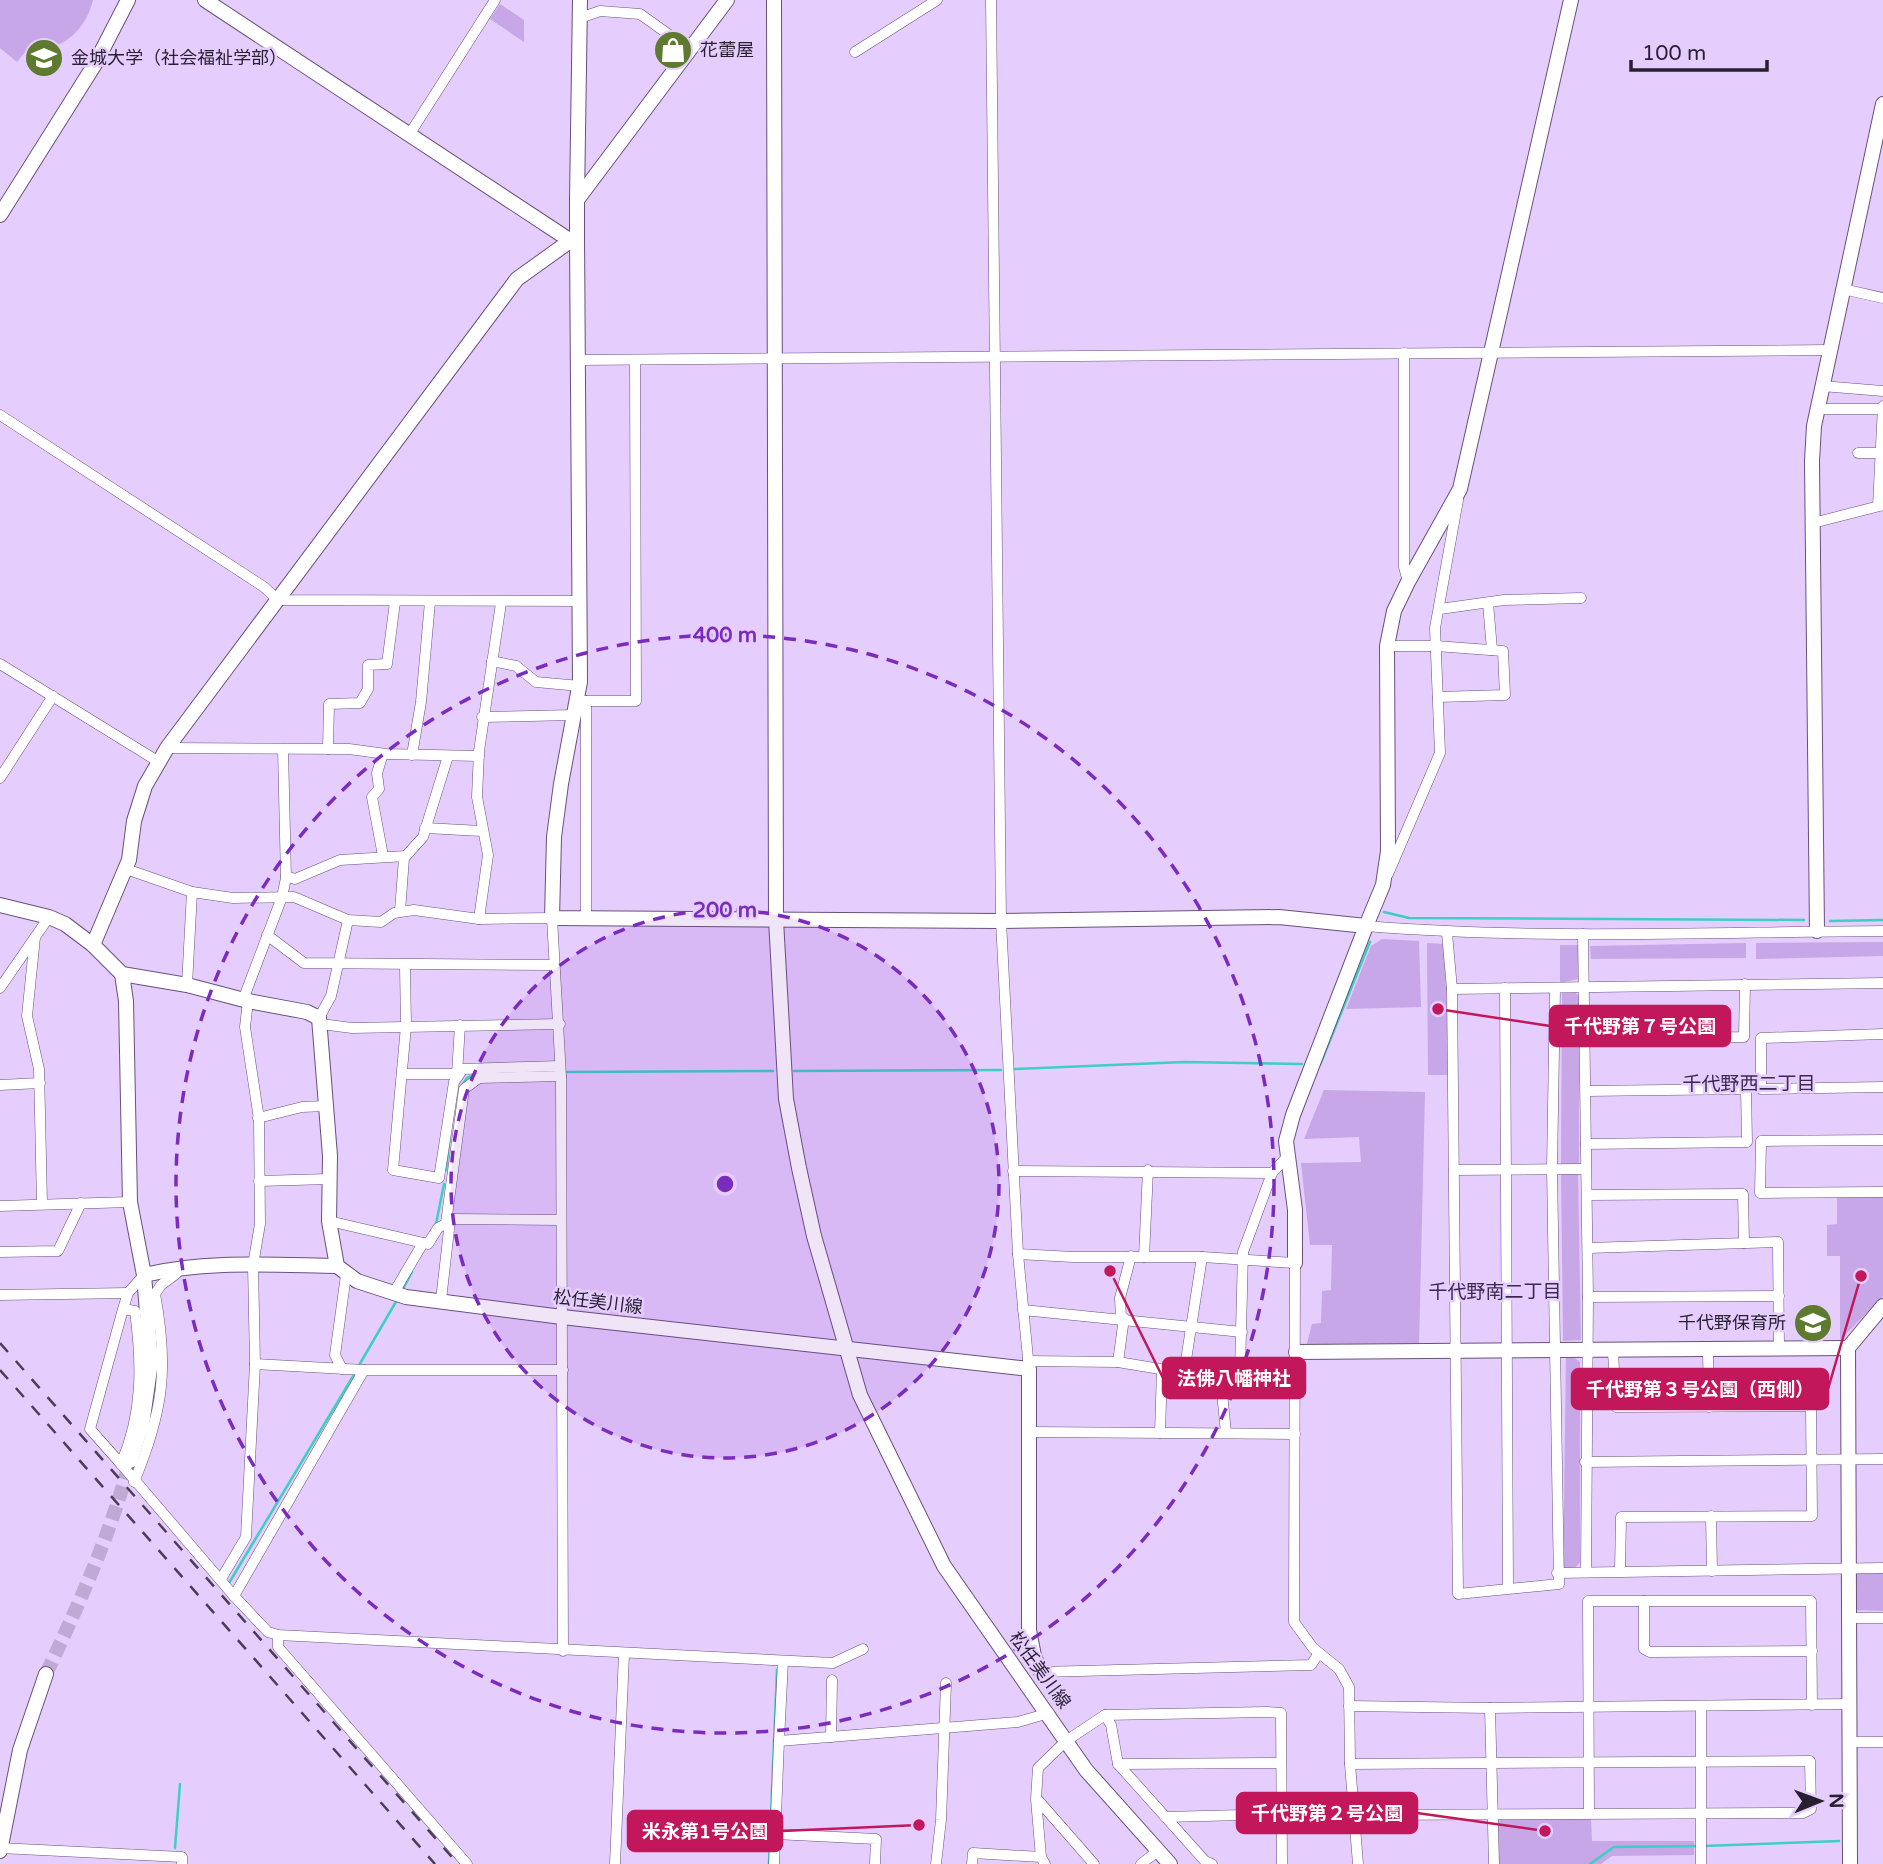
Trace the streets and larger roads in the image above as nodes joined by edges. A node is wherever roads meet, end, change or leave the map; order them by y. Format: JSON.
{"nodes":[{"id":1,"x":128,"y":0,"type":"edge"},
{"id":2,"x":205,"y":0,"type":"edge"},
{"id":3,"x":495,"y":0,"type":"edge"},
{"id":4,"x":580,"y":0,"type":"edge"},
{"id":5,"x":603,"y":0,"type":"edge"},
{"id":6,"x":727,"y":0,"type":"edge"},
{"id":7,"x":774,"y":0,"type":"edge"},
{"id":8,"x":937,"y":0,"type":"edge"},
{"id":9,"x":991,"y":0,"type":"edge"},
{"id":10,"x":1571,"y":0,"type":"edge"},
{"id":11,"x":600,"y":11,"type":"junction"},
{"id":12,"x":580,"y":18,"type":"junction"},
{"id":13,"x":689,"y":49,"type":"junction"},
{"id":14,"x":855,"y":52,"type":"dead end"},
{"id":15,"x":1883,"y":104,"type":"edge"},
{"id":16,"x":409,"y":135,"type":"junction"},
{"id":17,"x":577,"y":200,"type":"junction"},
{"id":18,"x":0,"y":215,"type":"edge"},
{"id":19,"x":574,"y":239,"type":"junction"},
{"id":20,"x":1843,"y":289,"type":"junction"},
{"id":21,"x":1883,"y":298,"type":"edge"},
{"id":22,"x":1830,"y":349,"type":"junction"},
{"id":23,"x":1404,"y":353,"type":"junction"},
{"id":24,"x":1493,"y":354,"type":"junction"},
{"id":25,"x":995,"y":358,"type":"junction"},
{"id":26,"x":774,"y":359,"type":"junction"},
{"id":27,"x":578,"y":360,"type":"junction"},
{"id":28,"x":635,"y":360,"type":"junction"},
{"id":29,"x":1822,"y":386,"type":"junction"},
{"id":30,"x":1883,"y":391,"type":"edge"},
{"id":31,"x":1883,"y":408,"type":"edge"},
{"id":32,"x":1818,"y":409,"type":"junction"},
{"id":33,"x":0,"y":415,"type":"edge"},
{"id":34,"x":1858,"y":453,"type":"dead end"},
{"id":35,"x":1880,"y":453,"type":"junction"},
{"id":36,"x":1460,"y":489,"type":"junction"},
{"id":37,"x":1881,"y":505,"type":"edge"},
{"id":38,"x":1813,"y":523,"type":"junction"},
{"id":39,"x":1408,"y":582,"type":"junction"},
{"id":40,"x":1581,"y":598,"type":"dead end"},
{"id":41,"x":278,"y":600,"type":"junction"},
{"id":42,"x":580,"y":601,"type":"junction"},
{"id":43,"x":395,"y":602,"type":"junction"},
{"id":44,"x":430,"y":602,"type":"junction"},
{"id":45,"x":500,"y":603,"type":"junction"},
{"id":46,"x":1488,"y":603,"type":"junction"},
{"id":47,"x":1440,"y":609,"type":"junction"},
{"id":48,"x":1387,"y":646,"type":"junction"},
{"id":49,"x":1436,"y":646,"type":"junction"},
{"id":50,"x":1492,"y":650,"type":"junction"},
{"id":51,"x":492,"y":662,"type":"junction"},
{"id":52,"x":0,"y":664,"type":"edge"},
{"id":53,"x":53,"y":696,"type":"junction"},
{"id":54,"x":1438,"y":697,"type":"junction"},
{"id":55,"x":579,"y":701,"type":"junction"},
{"id":56,"x":482,"y":717,"type":"junction"},
{"id":57,"x":167,"y":748,"type":"junction"},
{"id":58,"x":282,"y":749,"type":"junction"},
{"id":59,"x":328,"y":749,"type":"junction"},
{"id":60,"x":383,"y":754,"type":"junction"},
{"id":61,"x":412,"y":755,"type":"junction"},
{"id":62,"x":449,"y":756,"type":"junction"},
{"id":63,"x":479,"y":756,"type":"junction"},
{"id":64,"x":159,"y":762,"type":"junction"},
{"id":65,"x":0,"y":778,"type":"edge"},
{"id":66,"x":425,"y":828,"type":"junction"},
{"id":67,"x":482,"y":831,"type":"junction"},
{"id":68,"x":383,"y":856,"type":"junction"},
{"id":69,"x":406,"y":856,"type":"junction"},
{"id":70,"x":126,"y":869,"type":"junction"},
{"id":71,"x":286,"y":876,"type":"junction"},
{"id":72,"x":1383,"y":885,"type":"junction"},
{"id":73,"x":192,"y":892,"type":"junction"},
{"id":74,"x":282,"y":897,"type":"junction"},
{"id":75,"x":0,"y":905,"type":"edge"},
{"id":76,"x":400,"y":911,"type":"junction"},
{"id":77,"x":49,"y":917,"type":"junction"},
{"id":78,"x":586,"y":917,"type":"junction"},
{"id":79,"x":552,"y":918,"type":"junction"},
{"id":80,"x":479,"y":919,"type":"junction"},
{"id":81,"x":348,"y":920,"type":"junction"},
{"id":82,"x":776,"y":920,"type":"junction"},
{"id":83,"x":1001,"y":922,"type":"junction"},
{"id":84,"x":1366,"y":926,"type":"junction"},
{"id":85,"x":1817,"y":931,"type":"junction"},
{"id":86,"x":1883,"y":931,"type":"edge"},
{"id":87,"x":1447,"y":933,"type":"junction"},
{"id":88,"x":1583,"y":934,"type":"junction"},
{"id":89,"x":267,"y":935,"type":"junction"},
{"id":90,"x":34,"y":937,"type":"junction"},
{"id":91,"x":93,"y":945,"type":"junction"},
{"id":92,"x":554,"y":965,"type":"junction"},
{"id":93,"x":338,"y":966,"type":"junction"},
{"id":94,"x":405,"y":966,"type":"junction"},
{"id":95,"x":122,"y":974,"type":"junction"},
{"id":96,"x":1883,"y":983,"type":"edge"},
{"id":97,"x":1745,"y":984,"type":"junction"},
{"id":98,"x":187,"y":985,"type":"junction"},
{"id":99,"x":0,"y":988,"type":"edge"},
{"id":100,"x":1505,"y":988,"type":"junction"},
{"id":101,"x":1555,"y":988,"type":"junction"},
{"id":102,"x":1452,"y":989,"type":"junction"},
{"id":103,"x":1586,"y":989,"type":"junction"},
{"id":104,"x":246,"y":1001,"type":"junction"},
{"id":105,"x":320,"y":1021,"type":"junction"},
{"id":106,"x":560,"y":1024,"type":"junction"},
{"id":107,"x":460,"y":1025,"type":"junction"},
{"id":108,"x":406,"y":1026,"type":"junction"},
{"id":109,"x":1883,"y":1034,"type":"edge"},
{"id":110,"x":1585,"y":1040,"type":"junction"},
{"id":111,"x":560,"y":1071,"type":"junction"},
{"id":112,"x":457,"y":1073,"type":"junction"},
{"id":113,"x":402,"y":1074,"type":"junction"},
{"id":114,"x":40,"y":1083,"type":"junction"},
{"id":115,"x":0,"y":1084,"type":"edge"},
{"id":116,"x":1883,"y":1087,"type":"edge"},
{"id":117,"x":1586,"y":1091,"type":"junction"},
{"id":118,"x":326,"y":1106,"type":"junction"},
{"id":119,"x":258,"y":1118,"type":"junction"},
{"id":120,"x":1883,"y":1140,"type":"edge"},
{"id":121,"x":1586,"y":1144,"type":"junction"},
{"id":122,"x":1287,"y":1157,"type":"junction"},
{"id":123,"x":1552,"y":1169,"type":"junction"},
{"id":124,"x":1584,"y":1169,"type":"junction"},
{"id":125,"x":1148,"y":1170,"type":"junction"},
{"id":126,"x":1454,"y":1170,"type":"junction"},
{"id":127,"x":1504,"y":1170,"type":"junction"},
{"id":128,"x":1013,"y":1171,"type":"junction"},
{"id":129,"x":1272,"y":1173,"type":"junction"},
{"id":130,"x":439,"y":1178,"type":"junction"},
{"id":131,"x":330,"y":1179,"type":"junction"},
{"id":132,"x":450,"y":1180,"type":"junction"},
{"id":133,"x":259,"y":1181,"type":"junction"},
{"id":134,"x":1883,"y":1192,"type":"edge"},
{"id":135,"x":1587,"y":1195,"type":"junction"},
{"id":136,"x":130,"y":1202,"type":"junction"},
{"id":137,"x":81,"y":1203,"type":"junction"},
{"id":138,"x":42,"y":1204,"type":"junction"},
{"id":139,"x":0,"y":1206,"type":"edge"},
{"id":140,"x":560,"y":1220,"type":"junction"},
{"id":141,"x":329,"y":1221,"type":"junction"},
{"id":142,"x":448,"y":1222,"type":"junction"},
{"id":143,"x":423,"y":1243,"type":"junction"},
{"id":144,"x":1744,"y":1243,"type":"junction"},
{"id":145,"x":1588,"y":1248,"type":"junction"},
{"id":146,"x":0,"y":1252,"type":"edge"},
{"id":147,"x":1018,"y":1254,"type":"junction"},
{"id":148,"x":1131,"y":1256,"type":"junction"},
{"id":149,"x":1144,"y":1257,"type":"junction"},
{"id":150,"x":1202,"y":1257,"type":"junction"},
{"id":151,"x":1242,"y":1262,"type":"junction"},
{"id":152,"x":1296,"y":1263,"type":"junction"},
{"id":153,"x":253,"y":1265,"type":"junction"},
{"id":154,"x":176,"y":1270,"type":"junction"},
{"id":155,"x":341,"y":1270,"type":"junction"},
{"id":156,"x":144,"y":1275,"type":"junction"},
{"id":157,"x":128,"y":1293,"type":"junction"},
{"id":158,"x":0,"y":1295,"type":"edge"},
{"id":159,"x":398,"y":1295,"type":"junction"},
{"id":160,"x":1779,"y":1296,"type":"junction"},
{"id":161,"x":1588,"y":1297,"type":"junction"},
{"id":162,"x":441,"y":1300,"type":"junction"},
{"id":163,"x":1883,"y":1306,"type":"edge"},
{"id":164,"x":123,"y":1309,"type":"junction"},
{"id":165,"x":1023,"y":1310,"type":"junction"},
{"id":166,"x":562,"y":1318,"type":"junction"},
{"id":167,"x":1123,"y":1318,"type":"junction"},
{"id":168,"x":1190,"y":1326,"type":"junction"},
{"id":169,"x":1242,"y":1332,"type":"junction"},
{"id":170,"x":1848,"y":1348,"type":"junction"},
{"id":171,"x":845,"y":1349,"type":"junction"},
{"id":172,"x":1779,"y":1350,"type":"junction"},
{"id":173,"x":1556,"y":1351,"type":"junction"},
{"id":174,"x":1586,"y":1351,"type":"junction"},
{"id":175,"x":1614,"y":1351,"type":"junction"},
{"id":176,"x":1708,"y":1351,"type":"junction"},
{"id":177,"x":1456,"y":1352,"type":"junction"},
{"id":178,"x":1506,"y":1352,"type":"junction"},
{"id":179,"x":1296,"y":1353,"type":"junction"},
{"id":180,"x":1118,"y":1362,"type":"junction"},
{"id":181,"x":255,"y":1364,"type":"junction"},
{"id":182,"x":1028,"y":1365,"type":"junction"},
{"id":183,"x":342,"y":1369,"type":"junction"},
{"id":184,"x":364,"y":1370,"type":"junction"},
{"id":185,"x":562,"y":1370,"type":"junction"},
{"id":186,"x":1162,"y":1370,"type":"junction"},
{"id":187,"x":1240,"y":1371,"type":"junction"},
{"id":188,"x":1220,"y":1372,"type":"junction"},
{"id":189,"x":1184,"y":1373,"type":"junction"},
{"id":190,"x":1295,"y":1381,"type":"junction"},
{"id":191,"x":1709,"y":1407,"type":"junction"},
{"id":192,"x":1029,"y":1432,"type":"junction"},
{"id":193,"x":1160,"y":1433,"type":"junction"},
{"id":194,"x":1226,"y":1433,"type":"junction"},
{"id":195,"x":1295,"y":1434,"type":"junction"},
{"id":196,"x":1883,"y":1459,"type":"edge"},
{"id":197,"x":1812,"y":1460,"type":"junction"},
{"id":198,"x":1849,"y":1460,"type":"junction"},
{"id":199,"x":125,"y":1462,"type":"junction"},
{"id":200,"x":1585,"y":1462,"type":"junction"},
{"id":201,"x":134,"y":1482,"type":"junction"},
{"id":202,"x":1711,"y":1516,"type":"junction"},
{"id":203,"x":1883,"y":1568,"type":"edge"},
{"id":204,"x":1848,"y":1569,"type":"junction"},
{"id":205,"x":1620,"y":1571,"type":"junction"},
{"id":206,"x":1712,"y":1571,"type":"junction"},
{"id":207,"x":1586,"y":1572,"type":"junction"},
{"id":208,"x":1558,"y":1573,"type":"junction"},
{"id":209,"x":222,"y":1579,"type":"junction"},
{"id":210,"x":1508,"y":1588,"type":"junction"},
{"id":211,"x":234,"y":1596,"type":"junction"},
{"id":212,"x":1644,"y":1601,"type":"junction"},
{"id":213,"x":1848,"y":1618,"type":"junction"},
{"id":214,"x":1883,"y":1618,"type":"edge"},
{"id":215,"x":278,"y":1635,"type":"junction"},
{"id":216,"x":863,"y":1649,"type":"dead end"},
{"id":217,"x":563,"y":1651,"type":"junction"},
{"id":218,"x":1812,"y":1651,"type":"junction"},
{"id":219,"x":1319,"y":1653,"type":"junction"},
{"id":220,"x":624,"y":1654,"type":"junction"},
{"id":221,"x":783,"y":1661,"type":"junction"},
{"id":222,"x":1041,"y":1672,"type":"joint"},
{"id":223,"x":46,"y":1674,"type":"tunnel mouth"},
{"id":224,"x":832,"y":1680,"type":"dead end"},
{"id":225,"x":946,"y":1683,"type":"dead end"},
{"id":226,"x":1849,"y":1704,"type":"junction"},
{"id":227,"x":1812,"y":1705,"type":"junction"},
{"id":228,"x":1349,"y":1706,"type":"junction"},
{"id":229,"x":1589,"y":1707,"type":"junction"},
{"id":230,"x":1701,"y":1707,"type":"junction"},
{"id":231,"x":1490,"y":1708,"type":"junction"},
{"id":232,"x":1049,"y":1713,"type":"junction"},
{"id":233,"x":1105,"y":1715,"type":"junction"},
{"id":234,"x":943,"y":1727,"type":"junction"},
{"id":235,"x":831,"y":1737,"type":"junction"},
{"id":236,"x":779,"y":1741,"type":"junction"},
{"id":237,"x":1066,"y":1741,"type":"junction"},
{"id":238,"x":1849,"y":1742,"type":"junction"},
{"id":239,"x":1883,"y":1742,"type":"edge"},
{"id":240,"x":1589,"y":1760,"type":"junction"},
{"id":241,"x":1702,"y":1760,"type":"junction"},
{"id":242,"x":1492,"y":1761,"type":"junction"},
{"id":243,"x":1281,"y":1763,"type":"junction"},
{"id":244,"x":1118,"y":1764,"type":"junction"},
{"id":245,"x":1350,"y":1764,"type":"junction"},
{"id":246,"x":1036,"y":1799,"type":"junction"},
{"id":247,"x":1589,"y":1813,"type":"junction"},
{"id":248,"x":1282,"y":1814,"type":"junction"},
{"id":249,"x":1493,"y":1814,"type":"junction"},
{"id":250,"x":1701,"y":1814,"type":"junction"},
{"id":251,"x":1353,"y":1815,"type":"junction"},
{"id":252,"x":1165,"y":1817,"type":"junction"},
{"id":253,"x":775,"y":1834,"type":"junction"},
{"id":254,"x":0,"y":1849,"type":"edge"},
{"id":255,"x":1158,"y":1851,"type":"junction"},
{"id":256,"x":1005,"y":1859,"type":"edge"},
{"id":257,"x":1043,"y":1860,"type":"edge"},
{"id":258,"x":182,"y":1864,"type":"edge"},
{"id":259,"x":467,"y":1864,"type":"edge"},
{"id":260,"x":615,"y":1864,"type":"edge"},
{"id":261,"x":774,"y":1864,"type":"edge"},
{"id":262,"x":875,"y":1864,"type":"edge"},
{"id":263,"x":936,"y":1864,"type":"edge"},
{"id":264,"x":972,"y":1864,"type":"edge"},
{"id":265,"x":1094,"y":1864,"type":"edge"},
{"id":266,"x":1142,"y":1864,"type":"edge"},
{"id":267,"x":1170,"y":1864,"type":"edge"},
{"id":268,"x":1212,"y":1864,"type":"edge"},
{"id":269,"x":1282,"y":1864,"type":"edge"},
{"id":270,"x":1359,"y":1864,"type":"edge"},
{"id":271,"x":1494,"y":1864,"type":"edge"},
{"id":272,"x":1701,"y":1864,"type":"edge"},
{"id":273,"x":1850,"y":1864,"type":"edge"}],
"edges":[{"from":1,"to":18,"type":"street"},
{"from":2,"to":16,"type":"street"},
{"from":3,"to":16,"type":"street"},
{"from":4,"to":12,"type":"street"},
{"from":5,"to":11,"type":"street"},
{"from":6,"to":13,"type":"street"},
{"from":7,"to":26,"type":"street"},
{"from":8,"to":14,"type":"street"},
{"from":9,"to":25,"type":"street"},
{"from":10,"to":24,"type":"street"},
{"from":11,"to":12,"type":"street"},
{"from":11,"to":13,"type":"street"},
{"from":12,"to":17,"type":"street"},
{"from":13,"to":17,"type":"street"},
{"from":15,"to":20,"type":"street"},
{"from":16,"to":19,"type":"street"},
{"from":17,"to":19,"type":"street"},
{"from":19,"to":27,"type":"street"},
{"from":19,"to":41,"type":"street"},
{"from":20,"to":21,"type":"street"},
{"from":20,"to":22,"type":"street"},
{"from":22,"to":24,"type":"street"},
{"from":22,"to":29,"type":"street"},
{"from":23,"to":24,"type":"street"},
{"from":23,"to":25,"type":"street"},
{"from":23,"to":39,"type":"street"},
{"from":24,"to":36,"type":"street"},
{"from":25,"to":26,"type":"street"},
{"from":25,"to":83,"type":"street"},
{"from":26,"to":28,"type":"street"},
{"from":26,"to":82,"type":"street"},
{"from":27,"to":28,"type":"street"},
{"from":27,"to":42,"type":"street"},
{"from":28,"to":55,"type":"street"},
{"from":29,"to":30,"type":"street"},
{"from":29,"to":32,"type":"street"},
{"from":31,"to":32,"type":"street"},
{"from":31,"to":35,"type":"street"},
{"from":32,"to":38,"type":"street"},
{"from":33,"to":41,"type":"street"},
{"from":34,"to":35,"type":"street"},
{"from":35,"to":37,"type":"street"},
{"from":36,"to":39,"type":"street"},
{"from":36,"to":47,"type":"street"},
{"from":37,"to":38,"type":"street"},
{"from":38,"to":85,"type":"street"},
{"from":39,"to":48,"type":"street"},
{"from":40,"to":46,"type":"street"},
{"from":41,"to":43,"type":"street"},
{"from":41,"to":57,"type":"street"},
{"from":42,"to":45,"type":"street"},
{"from":42,"to":55,"type":"street"},
{"from":43,"to":44,"type":"street"},
{"from":43,"to":59,"type":"street"},
{"from":44,"to":45,"type":"street"},
{"from":44,"to":61,"type":"street"},
{"from":45,"to":51,"type":"street"},
{"from":46,"to":47,"type":"street"},
{"from":46,"to":50,"type":"street"},
{"from":47,"to":49,"type":"street"},
{"from":48,"to":49,"type":"street"},
{"from":48,"to":72,"type":"street"},
{"from":49,"to":50,"type":"street"},
{"from":49,"to":54,"type":"street"},
{"from":50,"to":54,"type":"street"},
{"from":51,"to":55,"type":"street"},
{"from":51,"to":56,"type":"street"},
{"from":52,"to":53,"type":"street"},
{"from":53,"to":64,"type":"street"},
{"from":53,"to":65,"type":"street"},
{"from":54,"to":72,"type":"street"},
{"from":55,"to":56,"type":"street"},
{"from":55,"to":78,"type":"street"},
{"from":55,"to":79,"type":"street"},
{"from":56,"to":63,"type":"street"},
{"from":57,"to":58,"type":"street"},
{"from":57,"to":64,"type":"street"},
{"from":58,"to":59,"type":"street"},
{"from":58,"to":71,"type":"street"},
{"from":59,"to":60,"type":"street"},
{"from":60,"to":61,"type":"street"},
{"from":60,"to":68,"type":"street"},
{"from":61,"to":62,"type":"street"},
{"from":62,"to":63,"type":"street"},
{"from":62,"to":66,"type":"street"},
{"from":63,"to":67,"type":"street"},
{"from":64,"to":70,"type":"street"},
{"from":66,"to":67,"type":"street"},
{"from":66,"to":69,"type":"street"},
{"from":67,"to":80,"type":"street"},
{"from":68,"to":69,"type":"street"},
{"from":68,"to":71,"type":"street"},
{"from":69,"to":76,"type":"street"},
{"from":70,"to":73,"type":"street"},
{"from":70,"to":91,"type":"street"},
{"from":71,"to":74,"type":"street"},
{"from":72,"to":84,"type":"street"},
{"from":73,"to":74,"type":"street"},
{"from":73,"to":98,"type":"street"},
{"from":74,"to":81,"type":"street"},
{"from":74,"to":89,"type":"street"},
{"from":75,"to":77,"type":"street"},
{"from":76,"to":80,"type":"street"},
{"from":76,"to":81,"type":"street"},
{"from":77,"to":90,"type":"street"},
{"from":77,"to":91,"type":"street"},
{"from":78,"to":79,"type":"street"},
{"from":78,"to":82,"type":"street"},
{"from":79,"to":80,"type":"street"},
{"from":79,"to":92,"type":"street"},
{"from":81,"to":93,"type":"street"},
{"from":82,"to":83,"type":"street"},
{"from":82,"to":171,"type":"street"},
{"from":83,"to":84,"type":"street"},
{"from":83,"to":128,"type":"street"},
{"from":84,"to":87,"type":"street"},
{"from":84,"to":122,"type":"street"},
{"from":85,"to":86,"type":"street"},
{"from":85,"to":88,"type":"street"},
{"from":87,"to":88,"type":"street"},
{"from":87,"to":102,"type":"street"},
{"from":88,"to":103,"type":"street"},
{"from":89,"to":93,"type":"street"},
{"from":89,"to":104,"type":"street"},
{"from":90,"to":99,"type":"street"},
{"from":90,"to":114,"type":"street"},
{"from":91,"to":95,"type":"street"},
{"from":92,"to":94,"type":"street"},
{"from":92,"to":106,"type":"street"},
{"from":93,"to":94,"type":"street"},
{"from":93,"to":105,"type":"street"},
{"from":94,"to":108,"type":"street"},
{"from":95,"to":98,"type":"street"},
{"from":95,"to":136,"type":"street"},
{"from":96,"to":97,"type":"street"},
{"from":97,"to":103,"type":"street"},
{"from":97,"to":110,"type":"street"},
{"from":98,"to":104,"type":"street"},
{"from":100,"to":101,"type":"street"},
{"from":100,"to":102,"type":"street"},
{"from":100,"to":127,"type":"street"},
{"from":101,"to":103,"type":"street"},
{"from":101,"to":123,"type":"street"},
{"from":102,"to":126,"type":"street"},
{"from":103,"to":110,"type":"street"},
{"from":104,"to":105,"type":"street"},
{"from":104,"to":119,"type":"street"},
{"from":105,"to":108,"type":"street"},
{"from":105,"to":118,"type":"street"},
{"from":106,"to":107,"type":"street"},
{"from":106,"to":111,"type":"street"},
{"from":107,"to":108,"type":"street"},
{"from":107,"to":112,"type":"street"},
{"from":108,"to":113,"type":"street"},
{"from":109,"to":116,"type":"street"},
{"from":110,"to":117,"type":"street"},
{"from":111,"to":112,"type":"street"},
{"from":111,"to":132,"type":"street"},
{"from":111,"to":140,"type":"street"},
{"from":112,"to":113,"type":"street"},
{"from":112,"to":130,"type":"street"},
{"from":113,"to":130,"type":"street"},
{"from":114,"to":115,"type":"street"},
{"from":114,"to":138,"type":"street"},
{"from":117,"to":121,"type":"street"},
{"from":117,"to":121,"type":"street"},
{"from":118,"to":119,"type":"street"},
{"from":118,"to":131,"type":"street"},
{"from":119,"to":133,"type":"street"},
{"from":120,"to":134,"type":"street"},
{"from":121,"to":124,"type":"street"},
{"from":122,"to":129,"type":"street"},
{"from":122,"to":152,"type":"street"},
{"from":123,"to":124,"type":"street"},
{"from":123,"to":127,"type":"street"},
{"from":123,"to":173,"type":"street"},
{"from":124,"to":135,"type":"street"},
{"from":125,"to":128,"type":"street"},
{"from":125,"to":129,"type":"street"},
{"from":125,"to":149,"type":"street"},
{"from":126,"to":127,"type":"street"},
{"from":126,"to":177,"type":"street"},
{"from":127,"to":178,"type":"street"},
{"from":128,"to":147,"type":"street"},
{"from":129,"to":151,"type":"street"},
{"from":130,"to":132,"type":"street"},
{"from":131,"to":133,"type":"street"},
{"from":131,"to":141,"type":"street"},
{"from":132,"to":142,"type":"street"},
{"from":133,"to":153,"type":"street"},
{"from":135,"to":144,"type":"street"},
{"from":135,"to":145,"type":"street"},
{"from":136,"to":137,"type":"street"},
{"from":136,"to":156,"type":"street"},
{"from":137,"to":138,"type":"street"},
{"from":137,"to":146,"type":"street"},
{"from":138,"to":139,"type":"street"},
{"from":140,"to":142,"type":"street"},
{"from":140,"to":166,"type":"street"},
{"from":141,"to":143,"type":"street"},
{"from":141,"to":155,"type":"street"},
{"from":142,"to":143,"type":"street"},
{"from":142,"to":162,"type":"street"},
{"from":143,"to":159,"type":"street"},
{"from":144,"to":145,"type":"street"},
{"from":144,"to":160,"type":"street"},
{"from":145,"to":161,"type":"street"},
{"from":147,"to":148,"type":"street"},
{"from":147,"to":165,"type":"street"},
{"from":148,"to":149,"type":"street"},
{"from":148,"to":167,"type":"street"},
{"from":149,"to":150,"type":"street"},
{"from":150,"to":151,"type":"street"},
{"from":150,"to":168,"type":"street"},
{"from":151,"to":152,"type":"street"},
{"from":151,"to":169,"type":"street"},
{"from":152,"to":179,"type":"street"},
{"from":153,"to":154,"type":"street"},
{"from":153,"to":155,"type":"street"},
{"from":153,"to":181,"type":"street"},
{"from":154,"to":156,"type":"street"},
{"from":154,"to":201,"type":"street"},
{"from":155,"to":159,"type":"street","name":"松任美川線"},
{"from":155,"to":183,"type":"street"},
{"from":156,"to":157,"type":"street"},
{"from":156,"to":199,"type":"street"},
{"from":157,"to":158,"type":"street"},
{"from":157,"to":164,"type":"street"},
{"from":159,"to":162,"type":"street","name":"松任美川線"},
{"from":160,"to":161,"type":"street"},
{"from":160,"to":172,"type":"street"},
{"from":161,"to":174,"type":"street"},
{"from":162,"to":166,"type":"street","name":"松任美川線"},
{"from":163,"to":170,"type":"street"},
{"from":164,"to":199,"type":"street"},
{"from":164,"to":199,"type":"street"},
{"from":165,"to":167,"type":"street"},
{"from":165,"to":182,"type":"street"},
{"from":166,"to":171,"type":"street","name":"松任美川線"},
{"from":166,"to":185,"type":"street"},
{"from":167,"to":168,"type":"street"},
{"from":167,"to":180,"type":"street"},
{"from":168,"to":169,"type":"street"},
{"from":168,"to":189,"type":"street"},
{"from":169,"to":187,"type":"street"},
{"from":170,"to":172,"type":"street"},
{"from":170,"to":198,"type":"street"},
{"from":171,"to":182,"type":"street"},
{"from":171,"to":232,"type":"street","name":"松任美川線"},
{"from":172,"to":176,"type":"street"},
{"from":173,"to":174,"type":"street"},
{"from":173,"to":178,"type":"street"},
{"from":173,"to":208,"type":"street"},
{"from":174,"to":175,"type":"street"},
{"from":174,"to":200,"type":"street"},
{"from":175,"to":176,"type":"street"},
{"from":175,"to":191,"type":"street"},
{"from":176,"to":191,"type":"street"},
{"from":177,"to":178,"type":"street"},
{"from":177,"to":179,"type":"street"},
{"from":177,"to":210,"type":"street"},
{"from":178,"to":210,"type":"street"},
{"from":179,"to":190,"type":"street"},
{"from":180,"to":182,"type":"street"},
{"from":180,"to":186,"type":"street"},
{"from":181,"to":183,"type":"street"},
{"from":181,"to":209,"type":"street"},
{"from":182,"to":192,"type":"street"},
{"from":183,"to":184,"type":"street"},
{"from":184,"to":185,"type":"street"},
{"from":184,"to":211,"type":"street"},
{"from":185,"to":217,"type":"street"},
{"from":186,"to":189,"type":"street"},
{"from":186,"to":193,"type":"street"},
{"from":187,"to":188,"type":"street"},
{"from":187,"to":190,"type":"street"},
{"from":188,"to":189,"type":"street"},
{"from":188,"to":194,"type":"street"},
{"from":190,"to":195,"type":"street"},
{"from":191,"to":197,"type":"street"},
{"from":192,"to":193,"type":"street"},
{"from":192,"to":222,"type":"street"},
{"from":193,"to":194,"type":"street"},
{"from":194,"to":195,"type":"street"},
{"from":195,"to":219,"type":"street"},
{"from":196,"to":198,"type":"street"},
{"from":197,"to":198,"type":"street"},
{"from":197,"to":200,"type":"street"},
{"from":197,"to":202,"type":"street"},
{"from":198,"to":204,"type":"street"},
{"from":199,"to":201,"type":"street"},
{"from":200,"to":207,"type":"street"},
{"from":201,"to":209,"type":"street"},
{"from":202,"to":205,"type":"street"},
{"from":202,"to":206,"type":"street"},
{"from":203,"to":204,"type":"street"},
{"from":204,"to":206,"type":"street"},
{"from":204,"to":213,"type":"street"},
{"from":205,"to":206,"type":"street"},
{"from":205,"to":207,"type":"street"},
{"from":207,"to":208,"type":"street"},
{"from":208,"to":210,"type":"street"},
{"from":209,"to":211,"type":"street"},
{"from":211,"to":215,"type":"street"},
{"from":212,"to":218,"type":"street"},
{"from":212,"to":218,"type":"street"},
{"from":212,"to":229,"type":"street"},
{"from":213,"to":214,"type":"street"},
{"from":213,"to":226,"type":"street"},
{"from":215,"to":217,"type":"street"},
{"from":215,"to":259,"type":"street"},
{"from":216,"to":221,"type":"street"},
{"from":217,"to":220,"type":"street"},
{"from":218,"to":227,"type":"street"},
{"from":219,"to":222,"type":"street"},
{"from":219,"to":228,"type":"street"},
{"from":220,"to":221,"type":"street"},
{"from":220,"to":260,"type":"street"},
{"from":221,"to":236,"type":"street"},
{"from":223,"to":254,"type":"street"},
{"from":224,"to":235,"type":"street"},
{"from":225,"to":234,"type":"street"},
{"from":226,"to":227,"type":"street"},
{"from":226,"to":238,"type":"street"},
{"from":227,"to":230,"type":"street"},
{"from":228,"to":231,"type":"street"},
{"from":228,"to":245,"type":"street"},
{"from":229,"to":230,"type":"street"},
{"from":229,"to":231,"type":"street"},
{"from":229,"to":240,"type":"street"},
{"from":230,"to":241,"type":"street"},
{"from":231,"to":242,"type":"street"},
{"from":232,"to":234,"type":"street"},
{"from":232,"to":237,"type":"street","name":"松任美川線"},
{"from":233,"to":237,"type":"street"},
{"from":233,"to":243,"type":"street"},
{"from":233,"to":244,"type":"street"},
{"from":234,"to":235,"type":"street"},
{"from":234,"to":263,"type":"street"},
{"from":235,"to":236,"type":"street"},
{"from":236,"to":253,"type":"street"},
{"from":237,"to":246,"type":"street"},
{"from":237,"to":255,"type":"street","name":"松任美川線"},
{"from":238,"to":239,"type":"street"},
{"from":238,"to":273,"type":"street"},
{"from":240,"to":241,"type":"street"},
{"from":240,"to":242,"type":"street"},
{"from":240,"to":247,"type":"street"},
{"from":241,"to":250,"type":"street"},
{"from":241,"to":250,"type":"street"},
{"from":242,"to":245,"type":"street"},
{"from":242,"to":249,"type":"street"},
{"from":243,"to":244,"type":"street"},
{"from":243,"to":248,"type":"street"},
{"from":244,"to":252,"type":"street"},
{"from":245,"to":251,"type":"street"},
{"from":246,"to":257,"type":"street"},
{"from":246,"to":265,"type":"street"},
{"from":247,"to":249,"type":"street"},
{"from":247,"to":250,"type":"street"},
{"from":248,"to":252,"type":"street"},
{"from":248,"to":269,"type":"street"},
{"from":249,"to":251,"type":"street"},
{"from":249,"to":271,"type":"street"},
{"from":250,"to":272,"type":"street"},
{"from":251,"to":270,"type":"street"},
{"from":252,"to":268,"type":"street"},
{"from":253,"to":261,"type":"street"},
{"from":253,"to":262,"type":"street"},
{"from":254,"to":258,"type":"street"},
{"from":255,"to":266,"type":"street"},
{"from":255,"to":267,"type":"street","name":"松任美川線"},
{"from":256,"to":257,"type":"street"},
{"from":256,"to":264,"type":"street"}]}
